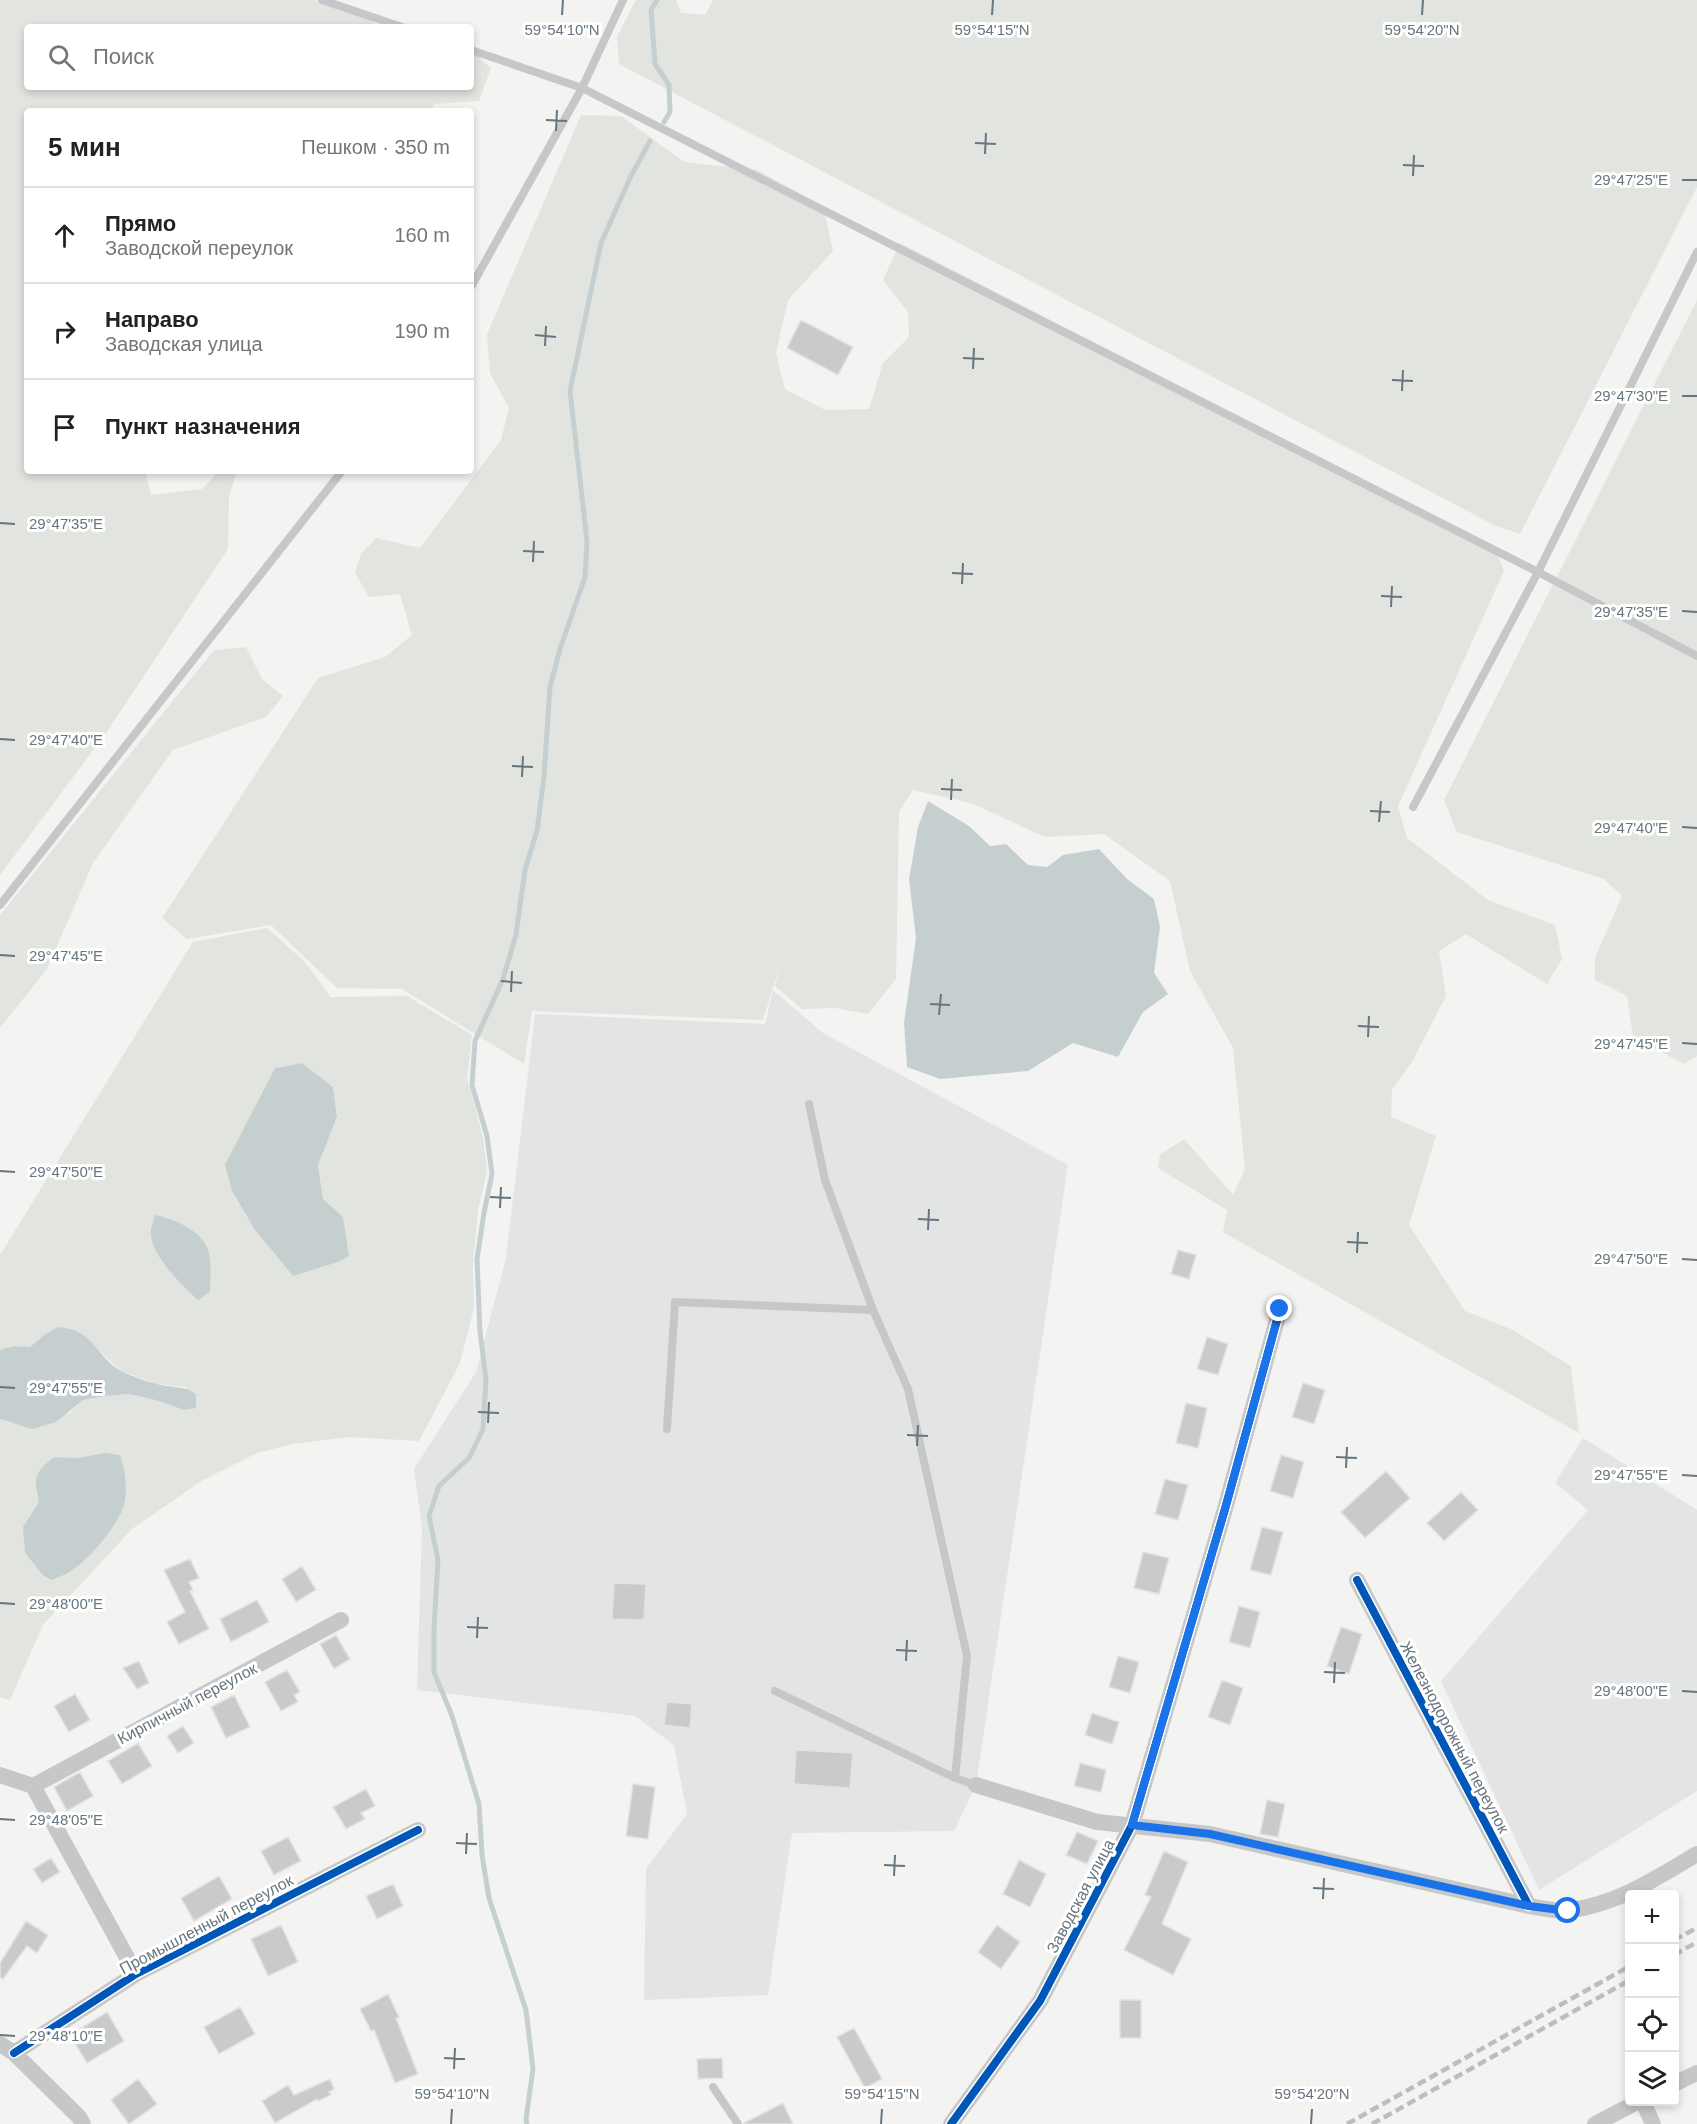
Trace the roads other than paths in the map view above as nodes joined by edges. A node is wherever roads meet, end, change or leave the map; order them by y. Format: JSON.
{"nodes":[{"id":1,"x":322,"y":0,"type":"edge"},
{"id":2,"x":623,"y":0,"type":"edge"},
{"id":3,"x":393,"y":24,"type":"edge"},
{"id":4,"x":474,"y":51,"type":"edge"},
{"id":5,"x":582,"y":88,"type":"junction"},
{"id":6,"x":1697,"y":252,"type":"edge"},
{"id":7,"x":474,"y":282,"type":"edge"},
{"id":8,"x":340,"y":474,"type":"edge"},
{"id":9,"x":1538,"y":572,"type":"junction"},
{"id":10,"x":1697,"y":656,"type":"edge"},
{"id":11,"x":1413,"y":807,"type":"dead end"},
{"id":12,"x":0,"y":905,"type":"edge"},
{"id":13,"x":809,"y":1104,"type":"dead end"},
{"id":14,"x":1280,"y":1309,"type":"dead end"},
{"id":15,"x":873,"y":1310,"type":"junction"},
{"id":16,"x":667,"y":1429,"type":"dead end"},
{"id":17,"x":1357,"y":1580,"type":"dead end"},
{"id":18,"x":341,"y":1620,"type":"dead end"},
{"id":19,"x":775,"y":1691,"type":"dead end"},
{"id":20,"x":0,"y":1775,"type":"edge"},
{"id":21,"x":955,"y":1778,"type":"junction"},
{"id":22,"x":976,"y":1785,"type":"joint"},
{"id":23,"x":33,"y":1786,"type":"junction"},
{"id":24,"x":1132,"y":1825,"type":"junction"},
{"id":25,"x":418,"y":1830,"type":"dead end"},
{"id":26,"x":1697,"y":1854,"type":"edge"},
{"id":27,"x":1529,"y":1906,"type":"junction"},
{"id":28,"x":136,"y":1974,"type":"junction"},
{"id":29,"x":7,"y":2049,"type":"edge"},
{"id":30,"x":1697,"y":2073,"type":"edge"},
{"id":31,"x":1679,"y":2082,"type":"edge"},
{"id":32,"x":713,"y":2087,"type":"dead end"},
{"id":33,"x":1629,"y":2106,"type":"edge"},
{"id":34,"x":1645,"y":2106,"type":"edge"},
{"id":35,"x":83,"y":2124,"type":"edge"},
{"id":36,"x":738,"y":2124,"type":"edge"},
{"id":37,"x":951,"y":2124,"type":"edge"},
{"id":38,"x":1595,"y":2124,"type":"edge"},
{"id":39,"x":1653,"y":2124,"type":"edge"}],
"edges":[{"from":1,"to":3,"type":"lane"},
{"from":2,"to":5,"type":"lane"},
{"from":4,"to":5,"type":"lane"},
{"from":5,"to":7,"type":"lane"},
{"from":5,"to":9,"type":"lane"},
{"from":6,"to":9,"type":"lane"},
{"from":8,"to":12,"type":"lane"},
{"from":9,"to":10,"type":"lane"},
{"from":9,"to":11,"type":"lane"},
{"from":13,"to":15,"type":"lane"},
{"from":14,"to":24,"type":"street","name":"Заводская улица"},
{"from":15,"to":16,"type":"lane"},
{"from":15,"to":21,"type":"lane"},
{"from":17,"to":27,"type":"street","name":"Железнодорожный переулок"},
{"from":18,"to":23,"type":"street","name":"Кирпичный переулок"},
{"from":19,"to":21,"type":"lane"},
{"from":20,"to":23,"type":"street"},
{"from":21,"to":22,"type":"lane"},
{"from":22,"to":24,"type":"street"},
{"from":23,"to":28,"type":"street"},
{"from":24,"to":27,"type":"street"},
{"from":24,"to":37,"type":"street","name":"Заводская улица"},
{"from":25,"to":28,"type":"street","name":"Промышленный переулок"},
{"from":26,"to":27,"type":"street"},
{"from":28,"to":29,"type":"street","name":"Промышленный переулок"},
{"from":29,"to":35,"type":"street"},
{"from":30,"to":31,"type":"street"},
{"from":32,"to":36,"type":"lane"},
{"from":33,"to":38,"type":"street"},
{"from":34,"to":39,"type":"street"}]}
